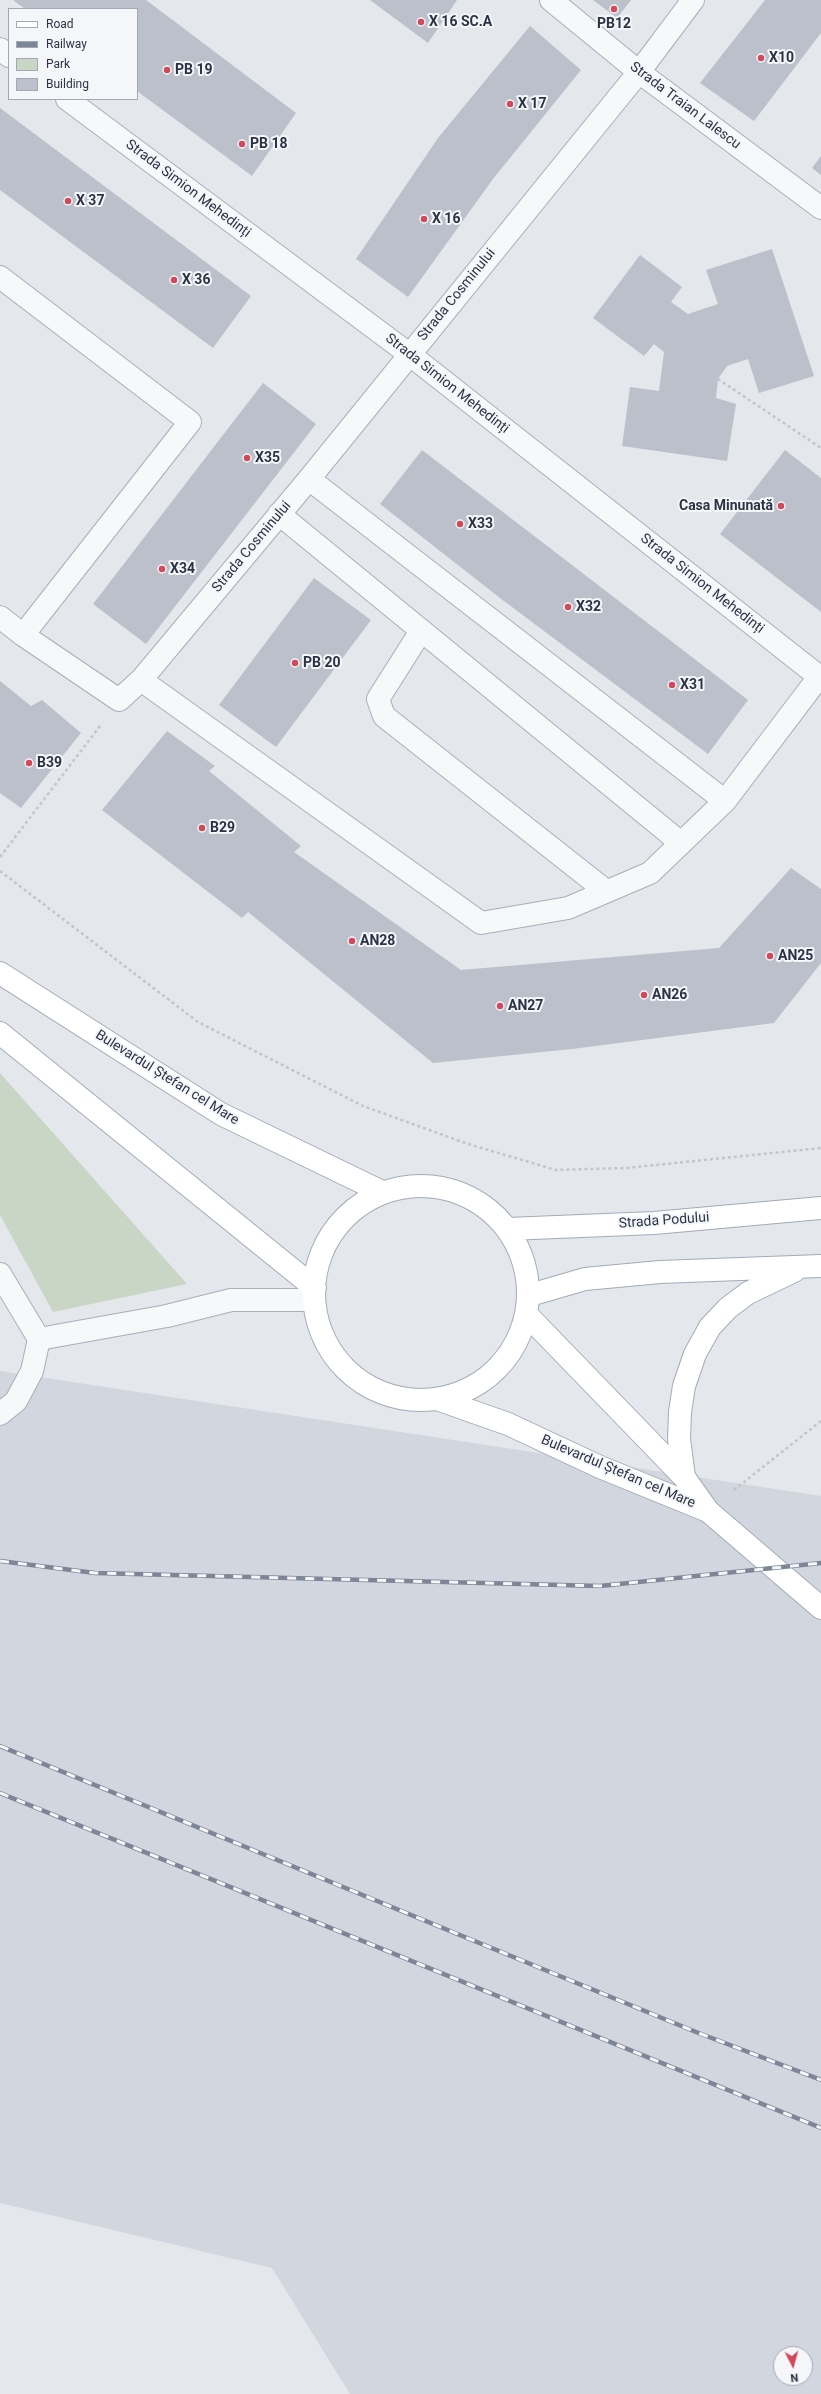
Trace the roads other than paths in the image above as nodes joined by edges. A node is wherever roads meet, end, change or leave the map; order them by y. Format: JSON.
{"nodes":[{"id":1,"x":551,"y":0,"type":"edge"},
{"id":2,"x":693,"y":0,"type":"edge"},
{"id":3,"x":0,"y":49,"type":"edge"},
{"id":4,"x":8,"y":55,"type":"edge"},
{"id":5,"x":639,"y":72,"type":"junction"},
{"id":6,"x":68,"y":100,"type":"edge"},
{"id":7,"x":821,"y":208,"type":"edge"},
{"id":8,"x":0,"y":276,"type":"edge"},
{"id":9,"x":409,"y":354,"type":"junction"},
{"id":10,"x":309,"y":479,"type":"junction"},
{"id":11,"x":279,"y":514,"type":"junction"},
{"id":12,"x":0,"y":617,"type":"edge"},
{"id":13,"x":421,"y":631,"type":"junction"},
{"id":14,"x":23,"y":635,"type":"junction"},
{"id":15,"x":820,"y":678,"type":"edge"},
{"id":16,"x":141,"y":680,"type":"junction"},
{"id":17,"x":725,"y":801,"type":"junction"},
{"id":18,"x":681,"y":843,"type":"junction"},
{"id":19,"x":606,"y":891,"type":"junction"},
{"id":20,"x":0,"y":973,"type":"edge"},
{"id":21,"x":0,"y":1033,"type":"edge"},
{"id":22,"x":382,"y":1192,"type":"junction"},
{"id":23,"x":821,"y":1208,"type":"edge"},
{"id":24,"x":508,"y":1229,"type":"junction"},
{"id":25,"x":811,"y":1266,"type":"edge"},
{"id":26,"x":0,"y":1274,"type":"edge"},
{"id":27,"x":314,"y":1294,"type":"junction"},
{"id":28,"x":530,"y":1295,"type":"junction"},
{"id":29,"x":529,"y":1317,"type":"junction"},
{"id":30,"x":39,"y":1340,"type":"junction"},
{"id":31,"x":437,"y":1398,"type":"junction"},
{"id":32,"x":0,"y":1414,"type":"edge"},
{"id":33,"x":684,"y":1478,"type":"junction"},
{"id":34,"x":708,"y":1511,"type":"junction"},
{"id":35,"x":821,"y":1608,"type":"edge"}],
"edges":[{"from":1,"to":5,"type":"street","name":"Strada Traian Lalescu"},
{"from":2,"to":5,"type":"street","name":"Strada Cosminului"},
{"from":3,"to":4,"type":"street"},
{"from":5,"to":7,"type":"street","name":"Strada Traian Lalescu"},
{"from":5,"to":9,"type":"street","name":"Strada Cosminului"},
{"from":6,"to":9,"type":"street","name":"Strada Simion Mehedinți"},
{"from":8,"to":14,"type":"street"},
{"from":9,"to":10,"type":"street","name":"Strada Cosminului"},
{"from":9,"to":15,"type":"street","name":"Strada Simion Mehedinți"},
{"from":10,"to":11,"type":"street","name":"Strada Cosminului"},
{"from":10,"to":17,"type":"street"},
{"from":11,"to":13,"type":"street"},
{"from":11,"to":16,"type":"street","name":"Strada Cosminului"},
{"from":12,"to":14,"type":"street"},
{"from":13,"to":18,"type":"street"},
{"from":13,"to":19,"type":"street"},
{"from":14,"to":16,"type":"street","name":"Strada Cosminului"},
{"from":15,"to":17,"type":"street"},
{"from":16,"to":19,"type":"street"},
{"from":17,"to":18,"type":"street"},
{"from":18,"to":19,"type":"street"},
{"from":20,"to":22,"type":"main road","name":"Bulevardul Ștefan cel Mare"},
{"from":21,"to":27,"type":"main road"},
{"from":22,"to":24,"type":"main road"},
{"from":22,"to":27,"type":"main road"},
{"from":23,"to":24,"type":"main road","name":"Strada Podului"},
{"from":24,"to":28,"type":"main road"},
{"from":25,"to":28,"type":"main road"},
{"from":25,"to":33,"type":"main road"},
{"from":26,"to":30,"type":"street"},
{"from":27,"to":30,"type":"street"},
{"from":27,"to":31,"type":"main road"},
{"from":28,"to":29,"type":"main road"},
{"from":29,"to":31,"type":"main road"},
{"from":29,"to":33,"type":"main road","name":"Bulevardul Ștefan cel Mare"},
{"from":30,"to":32,"type":"street"},
{"from":31,"to":34,"type":"main road","name":"Bulevardul Ștefan cel Mare"},
{"from":33,"to":34,"type":"main road","name":"Bulevardul Ștefan cel Mare"},
{"from":34,"to":35,"type":"main road"}]}
